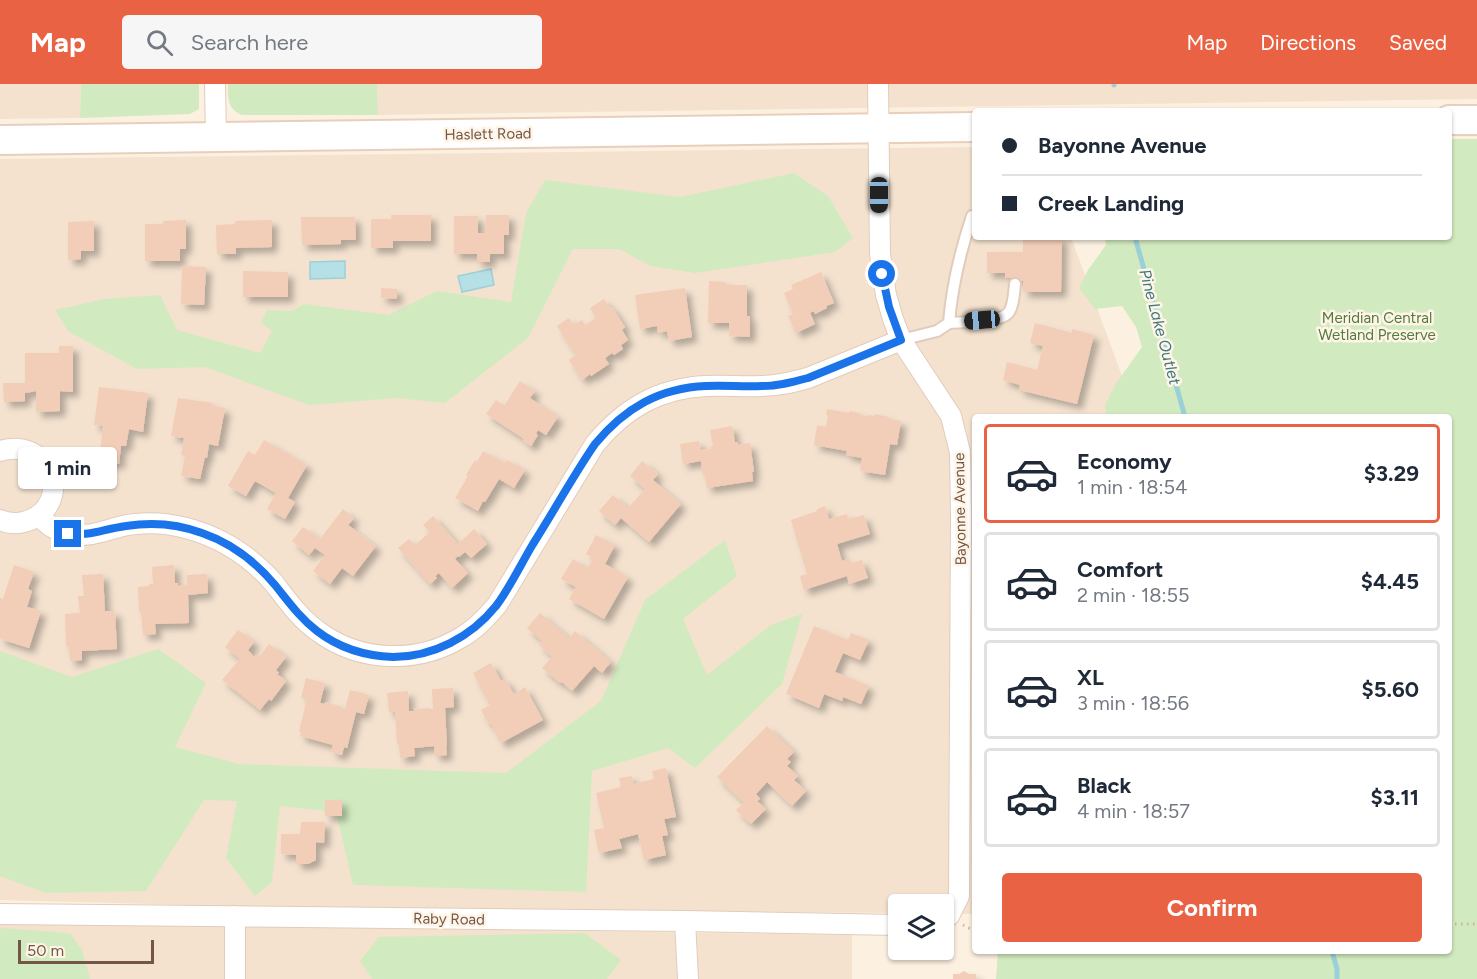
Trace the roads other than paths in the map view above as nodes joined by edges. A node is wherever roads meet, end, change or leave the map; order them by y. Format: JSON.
{"nodes":[{"id":1,"x":215,"y":84,"type":"edge"},
{"id":2,"x":878,"y":84,"type":"edge"},
{"id":3,"x":1452,"y":120,"type":"edge"},
{"id":4,"x":1477,"y":120,"type":"edge"},
{"id":5,"x":972,"y":127,"type":"edge"},
{"id":6,"x":878,"y":128,"type":"junction"},
{"id":7,"x":216,"y":137,"type":"junction"},
{"id":8,"x":0,"y":140,"type":"edge"},
{"id":9,"x":972,"y":216,"type":"dead end"},
{"id":10,"x":1015,"y":284,"type":"dead end"},
{"id":11,"x":949,"y":323,"type":"junction"},
{"id":12,"x":901,"y":340,"type":"junction"},
{"id":13,"x":0,"y":451,"type":"edge"},
{"id":14,"x":39,"y":515,"type":"junction"},
{"id":15,"x":0,"y":520,"type":"edge"},
{"id":16,"x":954,"y":904,"type":"edge"},
{"id":17,"x":0,"y":914,"type":"edge"},
{"id":18,"x":235,"y":916,"type":"junction"},
{"id":19,"x":685,"y":921,"type":"junction"},
{"id":20,"x":888,"y":925,"type":"edge"},
{"id":21,"x":235,"y":979,"type":"edge"},
{"id":22,"x":688,"y":979,"type":"edge"}],
"edges":[{"from":1,"to":7,"type":"street"},
{"from":2,"to":6,"type":"street","name":"Bayonne Avenue"},
{"from":3,"to":4,"type":"main road"},
{"from":5,"to":6,"type":"main road","name":"Haslett Road"},
{"from":6,"to":7,"type":"main road","name":"Haslett Road"},
{"from":6,"to":12,"type":"street","name":"Bayonne Avenue"},
{"from":7,"to":8,"type":"main road","name":"Haslett Road"},
{"from":9,"to":11,"type":"lane"},
{"from":10,"to":11,"type":"lane"},
{"from":11,"to":12,"type":"lane"},
{"from":12,"to":14,"type":"street"},
{"from":12,"to":16,"type":"street","name":"Bayonne Avenue"},
{"from":13,"to":14,"type":"street"},
{"from":14,"to":15,"type":"street"},
{"from":17,"to":18,"type":"street","name":"Raby Road"},
{"from":18,"to":19,"type":"street","name":"Raby Road"},
{"from":18,"to":21,"type":"street"},
{"from":19,"to":20,"type":"street","name":"Raby Road"},
{"from":19,"to":22,"type":"street"}]}
